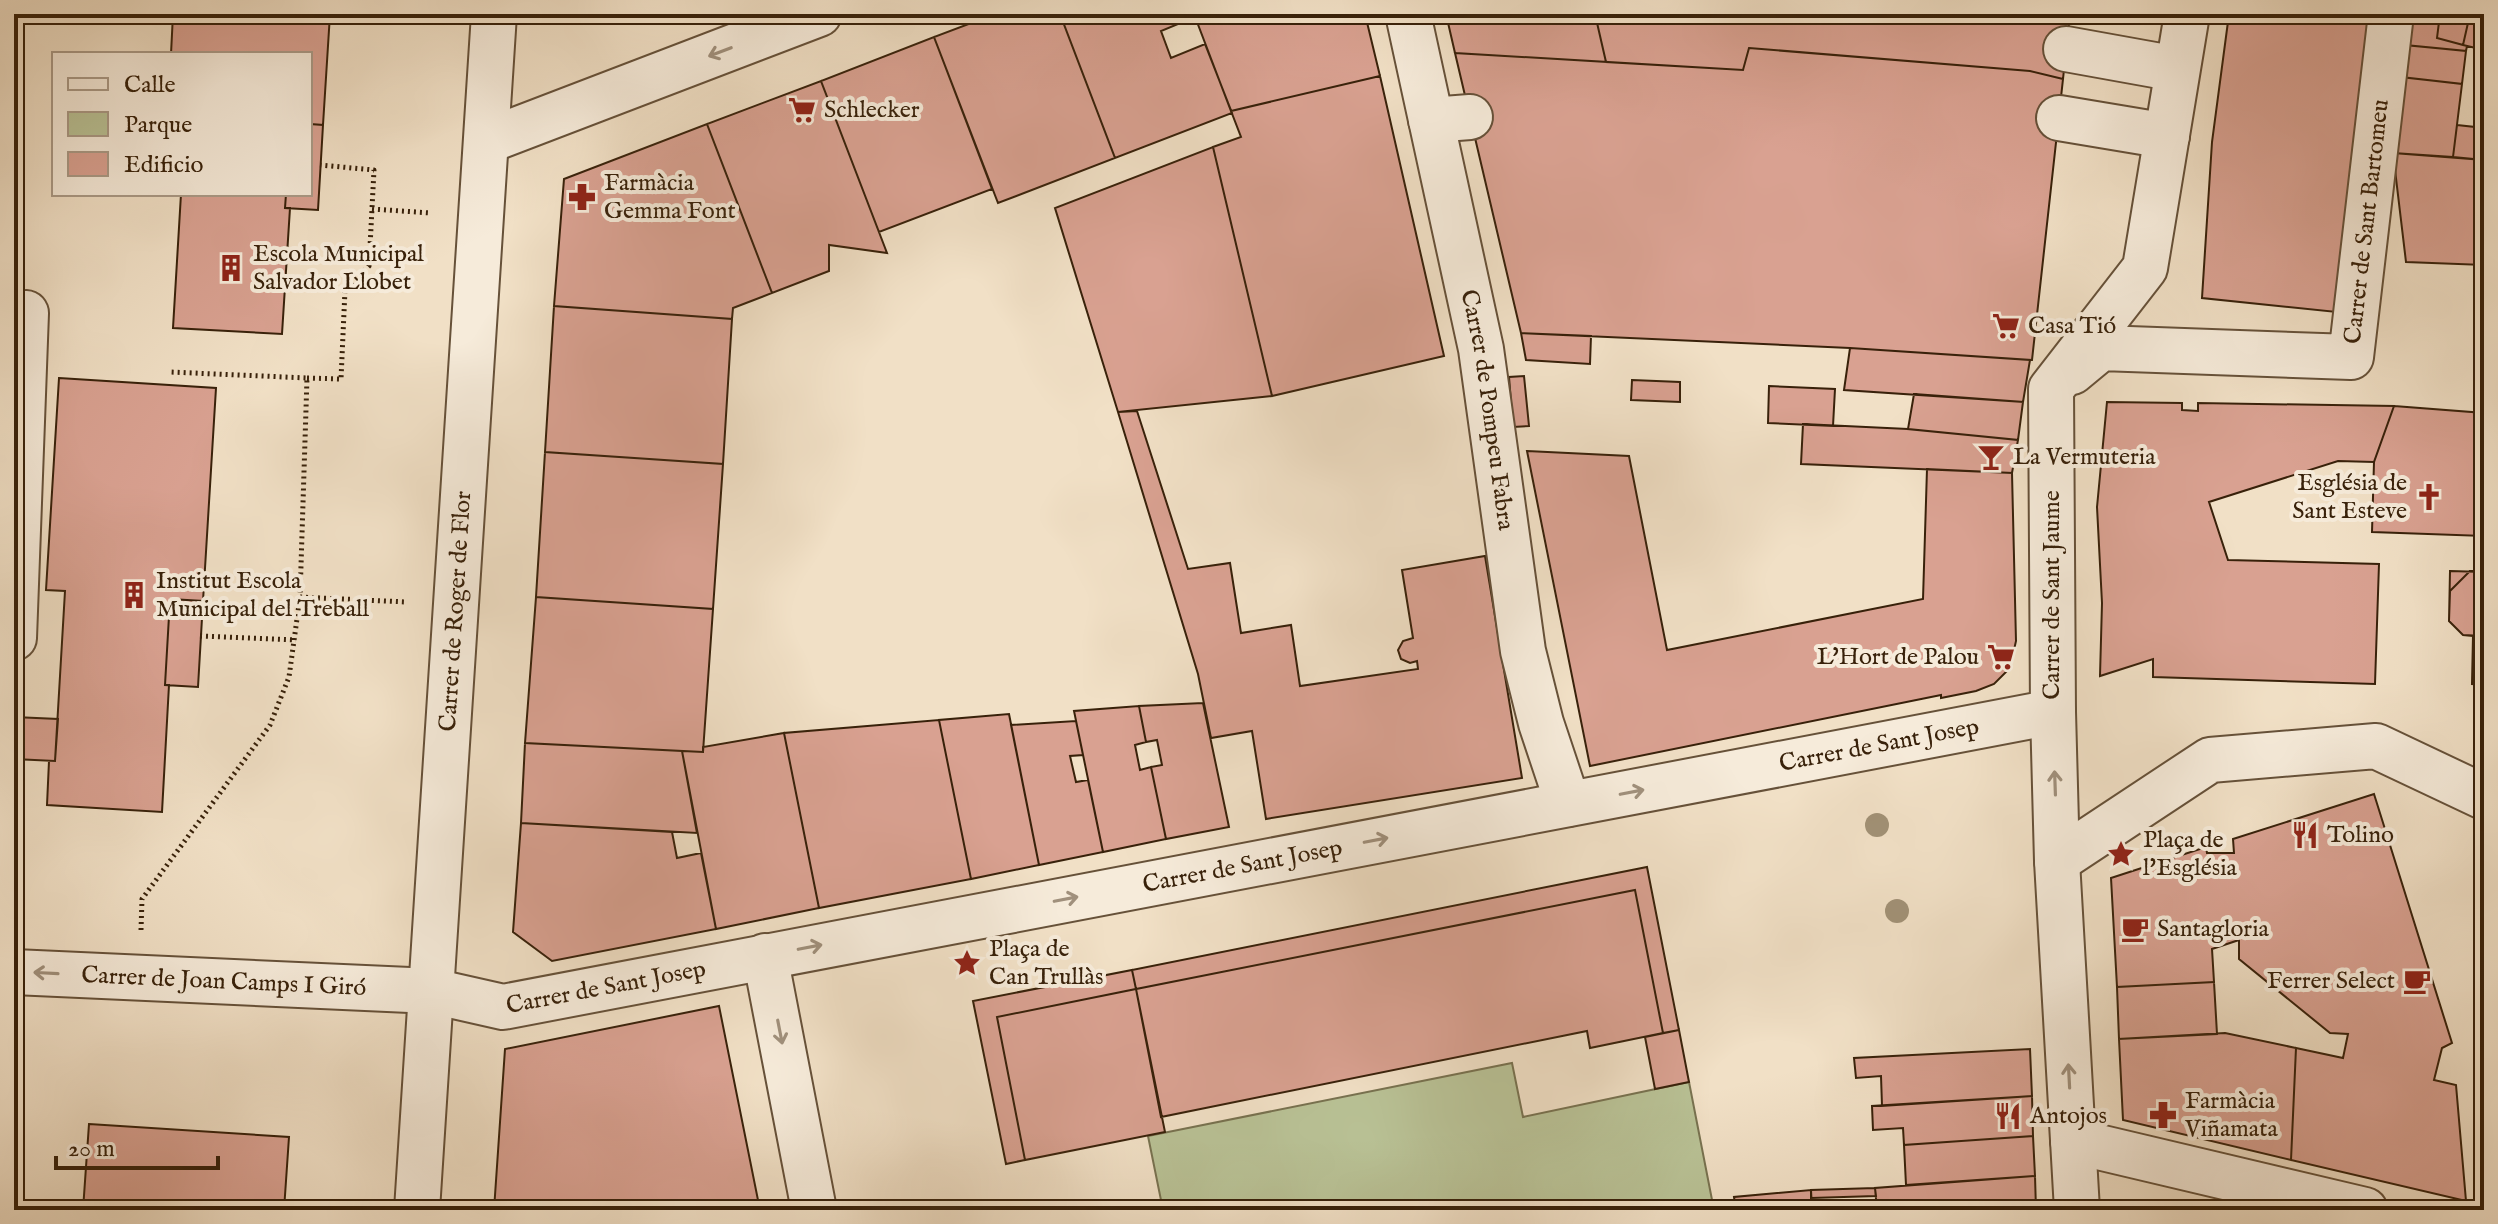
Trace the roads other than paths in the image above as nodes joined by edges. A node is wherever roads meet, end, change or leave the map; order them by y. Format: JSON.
{"nodes":[{"id":1,"x":494,"y":14,"type":"edge"},
{"id":2,"x":819,"y":14,"type":"edge"},
{"id":3,"x":1408,"y":14,"type":"edge"},
{"id":4,"x":2187,"y":14,"type":"edge"},
{"id":5,"x":2391,"y":14,"type":"edge"},
{"id":6,"x":2066,"y":49,"type":"dead end"},
{"id":7,"x":2177,"y":69,"type":"junction"},
{"id":8,"x":2059,"y":118,"type":"dead end"},
{"id":9,"x":2167,"y":136,"type":"junction"},
{"id":10,"x":487,"y":141,"type":"junction"},
{"id":11,"x":26,"y":313,"type":"dead end"},
{"id":12,"x":2051,"y":389,"type":"junction"},
{"id":13,"x":14,"y":638,"type":"edge"},
{"id":14,"x":2053,"y":712,"type":"junction"},
{"id":15,"x":2484,"y":797,"type":"edge"},
{"id":16,"x":1568,"y":804,"type":"junction"},
{"id":17,"x":2057,"y":861,"type":"junction"},
{"id":18,"x":765,"y":956,"type":"junction"},
{"id":19,"x":14,"y":972,"type":"edge"},
{"id":20,"x":432,"y":991,"type":"junction"},
{"id":21,"x":2073,"y":1141,"type":"junction"},
{"id":22,"x":417,"y":1210,"type":"edge"},
{"id":23,"x":814,"y":1210,"type":"edge"},
{"id":24,"x":2077,"y":1210,"type":"edge"},
{"id":25,"x":2365,"y":1210,"type":"edge"}],
"edges":[{"from":1,"to":10,"type":"street","name":"Carrer de Roger de Flor"},
{"from":2,"to":10,"type":"street","one_way":true},
{"from":3,"to":16,"type":"street","name":"Carrer de Pompeu Fabra"},
{"from":4,"to":7,"type":"street"},
{"from":5,"to":12,"type":"street","name":"Carrer de Sant Bartomeu"},
{"from":6,"to":7,"type":"street"},
{"from":7,"to":9,"type":"street"},
{"from":8,"to":9,"type":"street"},
{"from":9,"to":12,"type":"street"},
{"from":10,"to":20,"type":"street","name":"Carrer de Roger de Flor"},
{"from":11,"to":13,"type":"street"},
{"from":12,"to":14,"type":"street","name":"Carrer de Sant Jaume"},
{"from":16,"to":14,"type":"street","name":"Carrer de Sant Josep","one_way":true},
{"from":17,"to":14,"type":"street","name":"Carrer de Sant Jaume","one_way":true},
{"from":15,"to":17,"type":"street"},
{"from":18,"to":16,"type":"street","name":"Carrer de Sant Josep","one_way":true},
{"from":21,"to":17,"type":"street","name":"Carrer de Sant Jaume","one_way":true},
{"from":18,"to":20,"type":"street","name":"Carrer de Sant Josep"},
{"from":18,"to":23,"type":"street","one_way":true},
{"from":20,"to":19,"type":"street","name":"Carrer de Joan Camps I Giró","one_way":true},
{"from":20,"to":22,"type":"street","name":"Carrer de Roger de Flor"},
{"from":21,"to":24,"type":"street","name":"Carrer de Sant Jaume"},
{"from":21,"to":25,"type":"street"}]}
